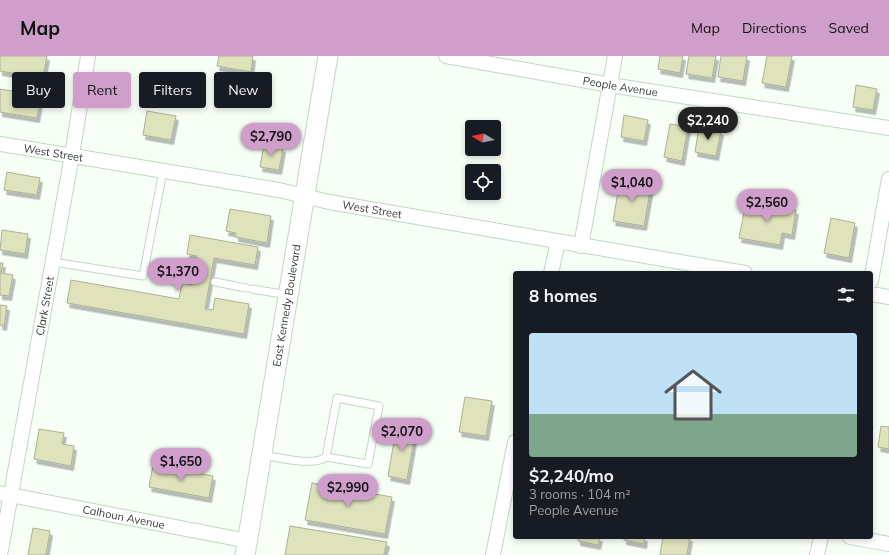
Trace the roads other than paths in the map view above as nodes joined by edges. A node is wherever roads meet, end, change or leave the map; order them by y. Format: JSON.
{"nodes":[{"id":1,"x":88,"y":56,"type":"edge"},
{"id":2,"x":328,"y":56,"type":"edge"},
{"id":3,"x":446,"y":56,"type":"edge"},
{"id":4,"x":615,"y":56,"type":"edge"},
{"id":5,"x":610,"y":85,"type":"junction"},
{"id":6,"x":889,"y":128,"type":"edge"},
{"id":7,"x":0,"y":144,"type":"edge"},
{"id":8,"x":72,"y":155,"type":"junction"},
{"id":9,"x":163,"y":171,"type":"junction"},
{"id":10,"x":889,"y":179,"type":"edge"},
{"id":11,"x":304,"y":196,"type":"junction"},
{"id":12,"x":558,"y":242,"type":"junction"},
{"id":13,"x":581,"y":246,"type":"junction"},
{"id":14,"x":53,"y":262,"type":"junction"},
{"id":15,"x":551,"y":271,"type":"edge"},
{"id":16,"x":733,"y":271,"type":"edge"},
{"id":17,"x":873,"y":271,"type":"edge"},
{"id":18,"x":215,"y":282,"type":"dead end"},
{"id":19,"x":873,"y":294,"type":"edge"},
{"id":20,"x":288,"y":295,"type":"junction"},
{"id":21,"x":889,"y":296,"type":"edge"},
{"id":22,"x":262,"y":455,"type":"junction"},
{"id":23,"x":326,"y":457,"type":"junction"},
{"id":24,"x":513,"y":457,"type":"edge"},
{"id":25,"x":6,"y":494,"type":"edge"},
{"id":26,"x":821,"y":539,"type":"edge"},
{"id":27,"x":861,"y":539,"type":"edge"},
{"id":28,"x":889,"y":544,"type":"edge"},
{"id":29,"x":246,"y":548,"type":"edge"},
{"id":30,"x":0,"y":555,"type":"edge"},
{"id":31,"x":493,"y":555,"type":"edge"},
{"id":32,"x":817,"y":555,"type":"edge"}],
"edges":[{"from":1,"to":8,"type":"street","name":"Clark Street"},
{"from":2,"to":11,"type":"main road","name":"East Kennedy Boulevard"},
{"from":3,"to":5,"type":"street","name":"People Avenue"},
{"from":4,"to":5,"type":"street"},
{"from":5,"to":6,"type":"street","name":"People Avenue"},
{"from":5,"to":13,"type":"street"},
{"from":7,"to":8,"type":"street","name":"West Street"},
{"from":8,"to":9,"type":"street","name":"West Street"},
{"from":8,"to":14,"type":"street","name":"Clark Street"},
{"from":9,"to":11,"type":"street","name":"West Street"},
{"from":9,"to":14,"type":"lane"},
{"from":10,"to":17,"type":"street"},
{"from":11,"to":12,"type":"street","name":"West Street"},
{"from":11,"to":20,"type":"main road","name":"East Kennedy Boulevard"},
{"from":12,"to":13,"type":"street","name":"West Street"},
{"from":12,"to":15,"type":"street"},
{"from":13,"to":16,"type":"street","name":"West Street"},
{"from":14,"to":25,"type":"street","name":"Clark Street"},
{"from":18,"to":20,"type":"lane"},
{"from":19,"to":21,"type":"street"},
{"from":20,"to":22,"type":"main road","name":"East Kennedy Boulevard"},
{"from":22,"to":23,"type":"lane"},
{"from":22,"to":29,"type":"main road","name":"East Kennedy Boulevard"},
{"from":23,"to":23,"type":"lane"},
{"from":24,"to":31,"type":"street"},
{"from":25,"to":29,"type":"street","name":"Calhoun Avenue"},
{"from":25,"to":30,"type":"street","name":"Clark Street"},
{"from":26,"to":32,"type":"street"},
{"from":27,"to":28,"type":"street"}]}
